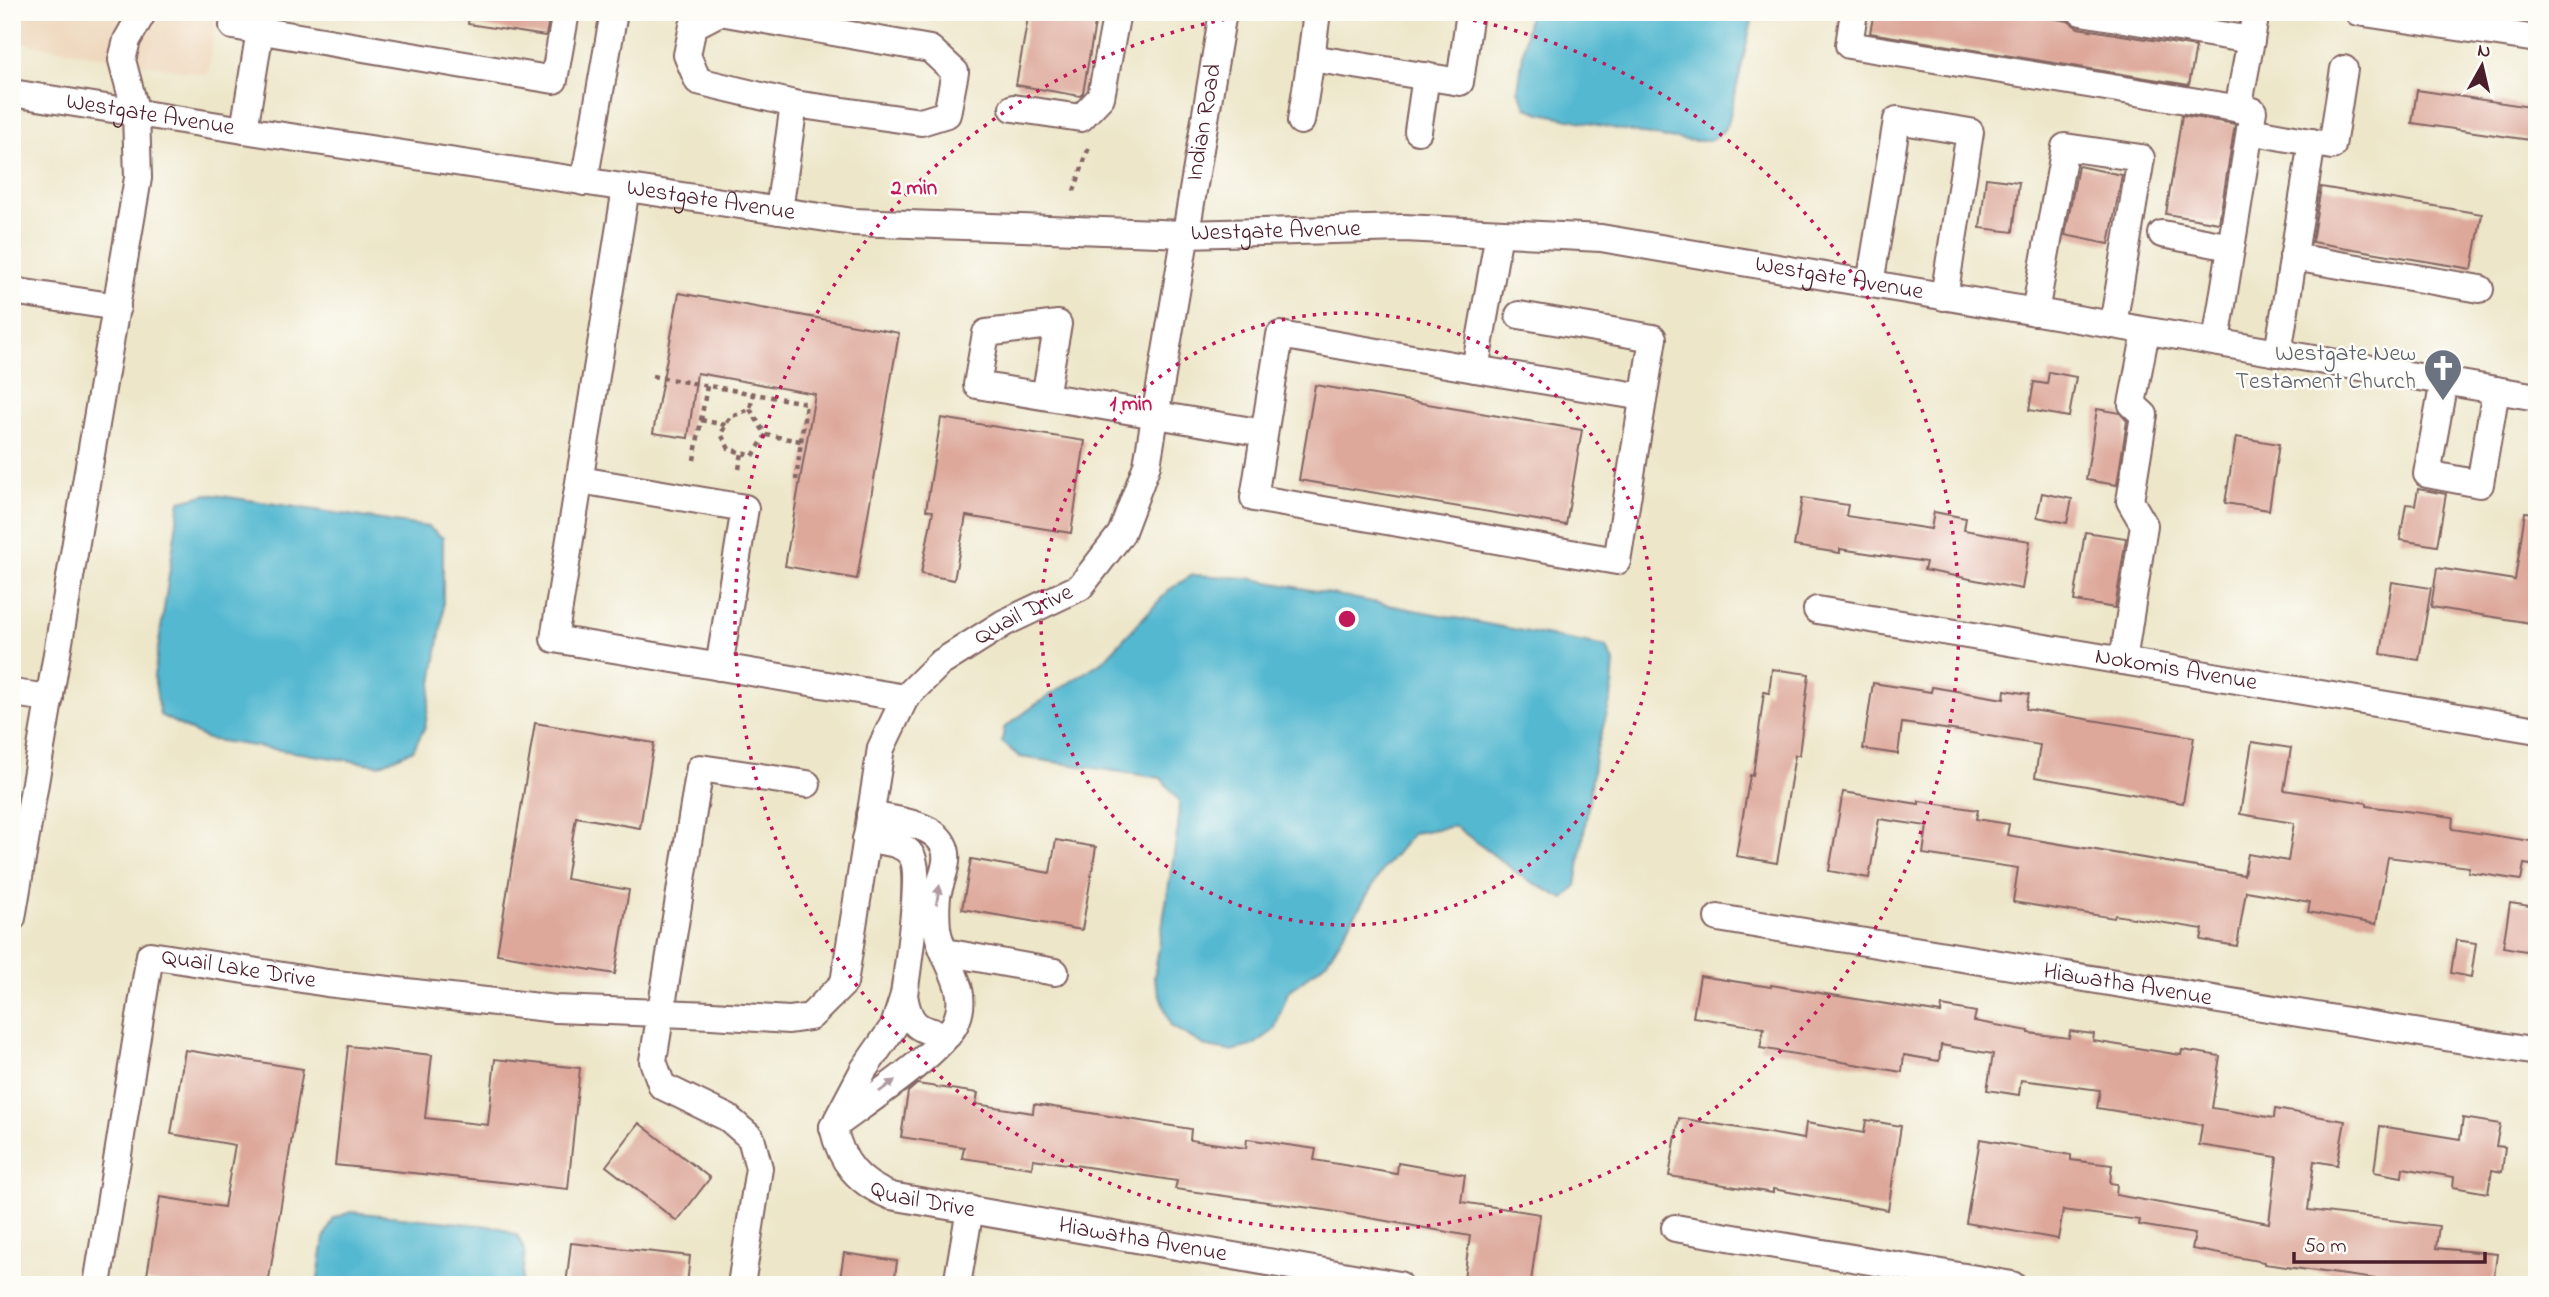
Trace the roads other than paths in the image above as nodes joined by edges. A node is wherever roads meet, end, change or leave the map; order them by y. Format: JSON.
{"nodes":[{"id":1,"x":143,"y":12,"type":"edge"},
{"id":2,"x":235,"y":12,"type":"edge"},
{"id":3,"x":566,"y":12,"type":"edge"},
{"id":4,"x":614,"y":12,"type":"edge"},
{"id":5,"x":1117,"y":12,"type":"edge"},
{"id":6,"x":1223,"y":12,"type":"edge"},
{"id":7,"x":1317,"y":12,"type":"edge"},
{"id":8,"x":1470,"y":12,"type":"edge"},
{"id":9,"x":1854,"y":12,"type":"edge"},
{"id":10,"x":2081,"y":12,"type":"edge"},
{"id":11,"x":2256,"y":12,"type":"edge"},
{"id":12,"x":2358,"y":12,"type":"edge"},
{"id":13,"x":767,"y":16,"type":"edge"},
{"id":14,"x":694,"y":19,"type":"edge"},
{"id":15,"x":260,"y":30,"type":"junction"},
{"id":16,"x":2537,"y":39,"type":"edge"},
{"id":17,"x":2251,"y":40,"type":"junction"},
{"id":18,"x":1311,"y":58,"type":"junction"},
{"id":19,"x":2344,"y":69,"type":"dead end"},
{"id":20,"x":1426,"y":76,"type":"junction"},
{"id":21,"x":12,"y":93,"type":"edge"},
{"id":22,"x":794,"y":104,"type":"junction"},
{"id":23,"x":1013,"y":108,"type":"dead end"},
{"id":24,"x":136,"y":113,"type":"junction"},
{"id":25,"x":2244,"y":120,"type":"junction"},
{"id":26,"x":1301,"y":121,"type":"dead end"},
{"id":27,"x":244,"y":130,"type":"junction"},
{"id":28,"x":1418,"y":131,"type":"dead end"},
{"id":29,"x":2312,"y":142,"type":"junction"},
{"id":30,"x":584,"y":182,"type":"junction"},
{"id":31,"x":626,"y":188,"type":"junction"},
{"id":32,"x":779,"y":211,"type":"junction"},
{"id":33,"x":1185,"y":233,"type":"junction"},
{"id":34,"x":1499,"y":233,"type":"junction"},
{"id":35,"x":2162,"y":234,"type":"dead end"},
{"id":36,"x":2231,"y":247,"type":"junction"},
{"id":37,"x":2293,"y":257,"type":"junction"},
{"id":38,"x":1870,"y":284,"type":"junction"},
{"id":39,"x":2480,"y":289,"type":"dead end"},
{"id":40,"x":12,"y":291,"type":"edge"},
{"id":41,"x":1944,"y":297,"type":"junction"},
{"id":42,"x":117,"y":307,"type":"junction"},
{"id":43,"x":2035,"y":312,"type":"junction"},
{"id":44,"x":1519,"y":315,"type":"dead end"},
{"id":45,"x":2113,"y":326,"type":"junction"},
{"id":46,"x":2146,"y":331,"type":"junction"},
{"id":47,"x":2216,"y":342,"type":"junction"},
{"id":48,"x":2278,"y":353,"type":"junction"},
{"id":49,"x":1475,"y":369,"type":"junction"},
{"id":50,"x":2444,"y":381,"type":"junction"},
{"id":51,"x":2496,"y":390,"type":"junction"},
{"id":52,"x":1045,"y":396,"type":"dead end"},
{"id":53,"x":1643,"y":397,"type":"junction"},
{"id":54,"x":2537,"y":397,"type":"edge"},
{"id":55,"x":1155,"y":413,"type":"junction"},
{"id":56,"x":1264,"y":433,"type":"junction"},
{"id":57,"x":580,"y":480,"type":"junction"},
{"id":58,"x":1817,"y":610,"type":"dead end"},
{"id":59,"x":2123,"y":661,"type":"junction"},
{"id":60,"x":719,"y":667,"type":"junction"},
{"id":61,"x":12,"y":693,"type":"edge"},
{"id":62,"x":50,"y":698,"type":"junction"},
{"id":63,"x":905,"y":698,"type":"junction"},
{"id":64,"x":2537,"y":730,"type":"edge"},
{"id":65,"x":807,"y":784,"type":"dead end"},
{"id":66,"x":868,"y":827,"type":"junction"},
{"id":67,"x":12,"y":918,"type":"edge"},
{"id":68,"x":1718,"y":918,"type":"dead end"},
{"id":69,"x":945,"y":952,"type":"junction"},
{"id":70,"x":1055,"y":972,"type":"dead end"},
{"id":71,"x":844,"y":983,"type":"joint"},
{"id":72,"x":904,"y":995,"type":"junction"},
{"id":73,"x":660,"y":1014,"type":"junction"},
{"id":74,"x":948,"y":1034,"type":"junction"},
{"id":75,"x":2537,"y":1052,"type":"edge"},
{"id":76,"x":833,"y":1128,"type":"junction"},
{"id":77,"x":970,"y":1209,"type":"junction"},
{"id":78,"x":1675,"y":1228,"type":"dead end"},
{"id":79,"x":97,"y":1285,"type":"edge"},
{"id":80,"x":741,"y":1285,"type":"edge"},
{"id":81,"x":957,"y":1285,"type":"edge"},
{"id":82,"x":1399,"y":1285,"type":"edge"},
{"id":83,"x":2012,"y":1285,"type":"edge"}],
"edges":[{"from":1,"to":24,"type":"street"},
{"from":2,"to":15,"type":"street"},
{"from":3,"to":15,"type":"street"},
{"from":4,"to":30,"type":"street"},
{"from":5,"to":23,"type":"street"},
{"from":6,"to":33,"type":"street","name":"Indian Road"},
{"from":7,"to":18,"type":"street"},
{"from":8,"to":20,"type":"street"},
{"from":9,"to":25,"type":"street"},
{"from":10,"to":17,"type":"street"},
{"from":11,"to":17,"type":"street"},
{"from":12,"to":16,"type":"street"},
{"from":13,"to":14,"type":"street"},
{"from":13,"to":22,"type":"street"},
{"from":14,"to":22,"type":"street"},
{"from":15,"to":27,"type":"street"},
{"from":17,"to":25,"type":"street"},
{"from":18,"to":20,"type":"street"},
{"from":18,"to":26,"type":"street"},
{"from":19,"to":29,"type":"street"},
{"from":20,"to":28,"type":"street"},
{"from":21,"to":24,"type":"street","name":"Westgate Avenue"},
{"from":22,"to":32,"type":"street"},
{"from":24,"to":27,"type":"street","name":"Westgate Avenue"},
{"from":24,"to":42,"type":"street"},
{"from":25,"to":29,"type":"street"},
{"from":25,"to":36,"type":"street"},
{"from":27,"to":30,"type":"street","name":"Westgate Avenue"},
{"from":29,"to":37,"type":"street"},
{"from":30,"to":31,"type":"street","name":"Westgate Avenue"},
{"from":31,"to":32,"type":"street","name":"Westgate Avenue"},
{"from":31,"to":57,"type":"street"},
{"from":32,"to":33,"type":"street","name":"Westgate Avenue"},
{"from":33,"to":34,"type":"street","name":"Westgate Avenue"},
{"from":33,"to":55,"type":"street","name":"Quail Drive"},
{"from":34,"to":38,"type":"street","name":"Westgate Avenue"},
{"from":34,"to":49,"type":"street"},
{"from":35,"to":36,"type":"street"},
{"from":36,"to":47,"type":"street"},
{"from":37,"to":39,"type":"street"},
{"from":37,"to":48,"type":"street"},
{"from":38,"to":41,"type":"street","name":"Westgate Avenue"},
{"from":38,"to":41,"type":"street"},
{"from":40,"to":42,"type":"street"},
{"from":41,"to":43,"type":"street","name":"Westgate Avenue"},
{"from":42,"to":62,"type":"street"},
{"from":43,"to":45,"type":"street","name":"Westgate Avenue"},
{"from":43,"to":45,"type":"street"},
{"from":44,"to":53,"type":"street"},
{"from":45,"to":46,"type":"street","name":"Westgate Avenue"},
{"from":46,"to":47,"type":"street","name":"Westgate Avenue"},
{"from":46,"to":59,"type":"street"},
{"from":47,"to":48,"type":"street","name":"Westgate Avenue"},
{"from":48,"to":50,"type":"street","name":"Westgate Avenue"},
{"from":49,"to":53,"type":"street"},
{"from":49,"to":56,"type":"street"},
{"from":50,"to":51,"type":"street","name":"Westgate Avenue"},
{"from":50,"to":51,"type":"street"},
{"from":51,"to":54,"type":"street","name":"Westgate Avenue"},
{"from":52,"to":55,"type":"street"},
{"from":53,"to":56,"type":"street"},
{"from":55,"to":56,"type":"street"},
{"from":55,"to":63,"type":"street","name":"Quail Drive"},
{"from":57,"to":60,"type":"street"},
{"from":57,"to":60,"type":"street"},
{"from":58,"to":59,"type":"street","name":"Nokomis Avenue"},
{"from":59,"to":64,"type":"street","name":"Nokomis Avenue"},
{"from":60,"to":63,"type":"street"},
{"from":61,"to":62,"type":"street"},
{"from":62,"to":67,"type":"street"},
{"from":63,"to":66,"type":"street","name":"Quail Drive"},
{"from":65,"to":73,"type":"street"},
{"from":69,"to":66,"type":"street","one_way":true},
{"from":66,"to":71,"type":"street","name":"Quail Drive"},
{"from":66,"to":72,"type":"street"},
{"from":68,"to":75,"type":"street","name":"Hiawatha Avenue"},
{"from":69,"to":70,"type":"street"},
{"from":69,"to":74,"type":"street"},
{"from":71,"to":73,"type":"street","name":"Quail Lake Drive"},
{"from":72,"to":74,"type":"street"},
{"from":72,"to":76,"type":"street"},
{"from":73,"to":79,"type":"street","name":"Quail Lake Drive"},
{"from":73,"to":80,"type":"street"},
{"from":76,"to":74,"type":"street","one_way":true},
{"from":76,"to":77,"type":"street","name":"Quail Drive"},
{"from":77,"to":81,"type":"street","name":"Quail Drive"},
{"from":77,"to":82,"type":"street","name":"Hiawatha Avenue"},
{"from":78,"to":83,"type":"street"}]}
